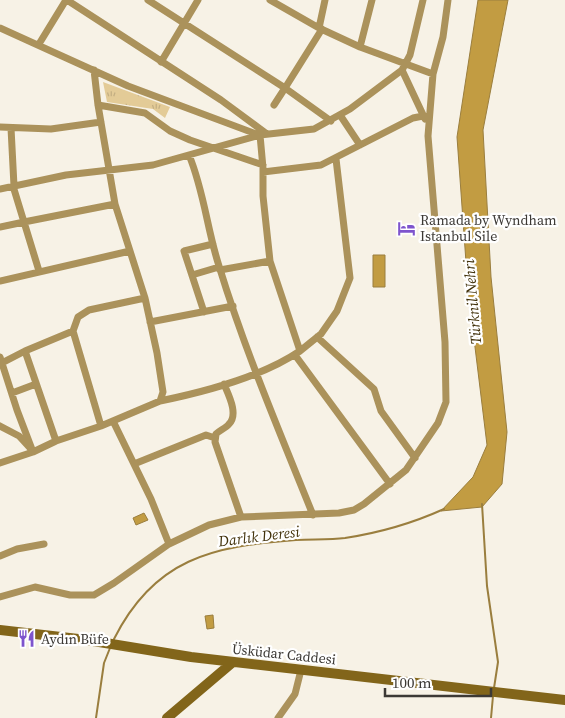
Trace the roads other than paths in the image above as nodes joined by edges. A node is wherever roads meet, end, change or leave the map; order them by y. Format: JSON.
{"nodes":[{"id":1,"x":67,"y":0,"type":"edge"},
{"id":2,"x":148,"y":0,"type":"edge"},
{"id":3,"x":198,"y":0,"type":"edge"},
{"id":4,"x":270,"y":0,"type":"edge"},
{"id":5,"x":325,"y":0,"type":"edge"},
{"id":6,"x":372,"y":0,"type":"edge"},
{"id":7,"x":423,"y":0,"type":"edge"},
{"id":8,"x":448,"y":0,"type":"edge"},
{"id":9,"x":185,"y":23,"type":"junction"},
{"id":10,"x":0,"y":28,"type":"edge"},
{"id":11,"x":321,"y":29,"type":"junction"},
{"id":12,"x":39,"y":44,"type":"junction"},
{"id":13,"x":360,"y":47,"type":"junction"},
{"id":14,"x":161,"y":62,"type":"junction"},
{"id":15,"x":404,"y":67,"type":"junction"},
{"id":16,"x":94,"y":70,"type":"junction"},
{"id":17,"x":434,"y":74,"type":"junction"},
{"id":18,"x":285,"y":88,"type":"junction"},
{"id":19,"x":98,"y":105,"type":"junction"},
{"id":20,"x":274,"y":105,"type":"dead end"},
{"id":21,"x":340,"y":115,"type":"junction"},
{"id":22,"x":423,"y":116,"type":"junction"},
{"id":23,"x":331,"y":121,"type":"junction"},
{"id":24,"x":101,"y":122,"type":"junction"},
{"id":25,"x":0,"y":127,"type":"edge"},
{"id":26,"x":11,"y":128,"type":"junction"},
{"id":27,"x":428,"y":129,"type":"junction"},
{"id":28,"x":264,"y":135,"type":"junction"},
{"id":29,"x":197,"y":142,"type":"junction"},
{"id":30,"x":360,"y":145,"type":"junction"},
{"id":31,"x":213,"y":148,"type":"junction"},
{"id":32,"x":193,"y":154,"type":"junction"},
{"id":33,"x":336,"y":158,"type":"junction"},
{"id":34,"x":263,"y":168,"type":"junction"},
{"id":35,"x":110,"y":171,"type":"junction"},
{"id":36,"x":14,"y":186,"type":"junction"},
{"id":37,"x":0,"y":190,"type":"edge"},
{"id":38,"x":115,"y":204,"type":"junction"},
{"id":39,"x":24,"y":222,"type":"junction"},
{"id":40,"x":0,"y":227,"type":"edge"},
{"id":41,"x":213,"y":244,"type":"junction"},
{"id":42,"x":130,"y":251,"type":"junction"},
{"id":43,"x":270,"y":260,"type":"junction"},
{"id":44,"x":220,"y":268,"type":"junction"},
{"id":45,"x":40,"y":271,"type":"junction"},
{"id":46,"x":192,"y":275,"type":"junction"},
{"id":47,"x":0,"y":281,"type":"edge"},
{"id":48,"x":145,"y":298,"type":"junction"},
{"id":49,"x":233,"y":306,"type":"junction"},
{"id":50,"x":204,"y":312,"type":"junction"},
{"id":51,"x":150,"y":322,"type":"junction"},
{"id":52,"x":73,"y":331,"type":"junction"},
{"id":53,"x":317,"y":338,"type":"junction"},
{"id":54,"x":25,"y":351,"type":"junction"},
{"id":55,"x":298,"y":353,"type":"junction"},
{"id":56,"x":1,"y":362,"type":"edge"},
{"id":57,"x":255,"y":372,"type":"junction"},
{"id":58,"x":36,"y":384,"type":"junction"},
{"id":59,"x":224,"y":384,"type":"junction"},
{"id":60,"x":12,"y":392,"type":"junction"},
{"id":61,"x":160,"y":401,"type":"junction"},
{"id":62,"x":113,"y":421,"type":"junction"},
{"id":63,"x":0,"y":426,"type":"edge"},
{"id":64,"x":101,"y":426,"type":"junction"},
{"id":65,"x":215,"y":438,"type":"junction"},
{"id":66,"x":56,"y":441,"type":"junction"},
{"id":67,"x":34,"y":452,"type":"junction"},
{"id":68,"x":415,"y":458,"type":"junction"},
{"id":69,"x":0,"y":463,"type":"edge"},
{"id":70,"x":134,"y":464,"type":"junction"},
{"id":71,"x":390,"y":484,"type":"junction"},
{"id":72,"x":314,"y":515,"type":"junction"},
{"id":73,"x":241,"y":518,"type":"junction"},
{"id":74,"x":44,"y":544,"type":"dead end"},
{"id":75,"x":170,"y":544,"type":"junction"},
{"id":76,"x":0,"y":556,"type":"edge"},
{"id":77,"x":0,"y":598,"type":"edge"},
{"id":78,"x":0,"y":630,"type":"edge"},
{"id":79,"x":213,"y":660,"type":"junction"},
{"id":80,"x":233,"y":662,"type":"junction"},
{"id":81,"x":301,"y":670,"type":"junction"},
{"id":82,"x":216,"y":678,"type":"junction"},
{"id":83,"x":565,"y":700,"type":"edge"},
{"id":84,"x":168,"y":718,"type":"edge"},
{"id":85,"x":278,"y":718,"type":"edge"}],
"edges":[{"from":1,"to":12,"type":"street"},
{"from":1,"to":14,"type":"street"},
{"from":2,"to":9,"type":"street"},
{"from":3,"to":9,"type":"street"},
{"from":4,"to":11,"type":"street"},
{"from":5,"to":11,"type":"street"},
{"from":6,"to":13,"type":"street"},
{"from":7,"to":15,"type":"street"},
{"from":8,"to":17,"type":"street"},
{"from":9,"to":14,"type":"street"},
{"from":9,"to":18,"type":"street"},
{"from":10,"to":12,"type":"street"},
{"from":11,"to":13,"type":"street"},
{"from":11,"to":18,"type":"street"},
{"from":12,"to":16,"type":"street"},
{"from":13,"to":15,"type":"street"},
{"from":14,"to":28,"type":"street"},
{"from":15,"to":17,"type":"street"},
{"from":15,"to":21,"type":"street"},
{"from":15,"to":22,"type":"street"},
{"from":16,"to":19,"type":"street"},
{"from":16,"to":28,"type":"street"},
{"from":17,"to":27,"type":"street"},
{"from":18,"to":20,"type":"street"},
{"from":18,"to":23,"type":"street"},
{"from":19,"to":24,"type":"street"},
{"from":19,"to":29,"type":"street"},
{"from":21,"to":23,"type":"street"},
{"from":21,"to":30,"type":"street"},
{"from":22,"to":27,"type":"street"},
{"from":22,"to":30,"type":"street"},
{"from":23,"to":28,"type":"street"},
{"from":24,"to":26,"type":"street"},
{"from":24,"to":35,"type":"street"},
{"from":25,"to":26,"type":"street"},
{"from":26,"to":36,"type":"street"},
{"from":27,"to":68,"type":"street"},
{"from":28,"to":31,"type":"street"},
{"from":28,"to":34,"type":"street"},
{"from":29,"to":31,"type":"street"},
{"from":29,"to":32,"type":"street"},
{"from":30,"to":33,"type":"street"},
{"from":31,"to":32,"type":"street"},
{"from":31,"to":34,"type":"street"},
{"from":32,"to":35,"type":"street"},
{"from":32,"to":41,"type":"street"},
{"from":33,"to":34,"type":"street"},
{"from":33,"to":53,"type":"street"},
{"from":34,"to":43,"type":"street"},
{"from":35,"to":36,"type":"street"},
{"from":35,"to":38,"type":"street"},
{"from":36,"to":37,"type":"street"},
{"from":36,"to":39,"type":"street"},
{"from":38,"to":39,"type":"street"},
{"from":38,"to":42,"type":"street"},
{"from":39,"to":40,"type":"street"},
{"from":39,"to":45,"type":"street"},
{"from":41,"to":44,"type":"street"},
{"from":41,"to":46,"type":"street"},
{"from":42,"to":45,"type":"street"},
{"from":42,"to":48,"type":"street"},
{"from":43,"to":44,"type":"street"},
{"from":43,"to":55,"type":"street"},
{"from":44,"to":46,"type":"street"},
{"from":44,"to":49,"type":"street"},
{"from":45,"to":47,"type":"street"},
{"from":46,"to":50,"type":"street"},
{"from":48,"to":51,"type":"street"},
{"from":48,"to":52,"type":"street"},
{"from":49,"to":50,"type":"street"},
{"from":49,"to":57,"type":"street"},
{"from":50,"to":51,"type":"street"},
{"from":51,"to":61,"type":"street"},
{"from":52,"to":54,"type":"street"},
{"from":52,"to":64,"type":"street"},
{"from":53,"to":55,"type":"street"},
{"from":53,"to":68,"type":"street"},
{"from":54,"to":56,"type":"street"},
{"from":54,"to":58,"type":"street"},
{"from":55,"to":57,"type":"street"},
{"from":55,"to":71,"type":"street"},
{"from":56,"to":60,"type":"street"},
{"from":57,"to":59,"type":"street"},
{"from":57,"to":72,"type":"street"},
{"from":58,"to":60,"type":"street"},
{"from":58,"to":66,"type":"street"},
{"from":59,"to":61,"type":"street"},
{"from":59,"to":65,"type":"street"},
{"from":60,"to":67,"type":"street"},
{"from":61,"to":62,"type":"street"},
{"from":62,"to":64,"type":"street"},
{"from":62,"to":70,"type":"street"},
{"from":63,"to":67,"type":"street"},
{"from":64,"to":66,"type":"street"},
{"from":65,"to":70,"type":"street"},
{"from":65,"to":73,"type":"street"},
{"from":66,"to":67,"type":"street"},
{"from":67,"to":69,"type":"street"},
{"from":68,"to":71,"type":"street"},
{"from":70,"to":75,"type":"street"},
{"from":71,"to":72,"type":"street"},
{"from":72,"to":73,"type":"street"},
{"from":73,"to":75,"type":"street"},
{"from":74,"to":76,"type":"street"},
{"from":75,"to":77,"type":"street"},
{"from":78,"to":79,"type":"main road","name":"Üsküdar Caddesi"},
{"from":79,"to":80,"type":"main road","name":"Üsküdar Caddesi"},
{"from":79,"to":82,"type":"main road"},
{"from":80,"to":81,"type":"main road","name":"Üsküdar Caddesi"},
{"from":80,"to":82,"type":"main road"},
{"from":81,"to":83,"type":"main road","name":"Üsküdar Caddesi"},
{"from":81,"to":85,"type":"street"},
{"from":82,"to":84,"type":"main road"}]}
